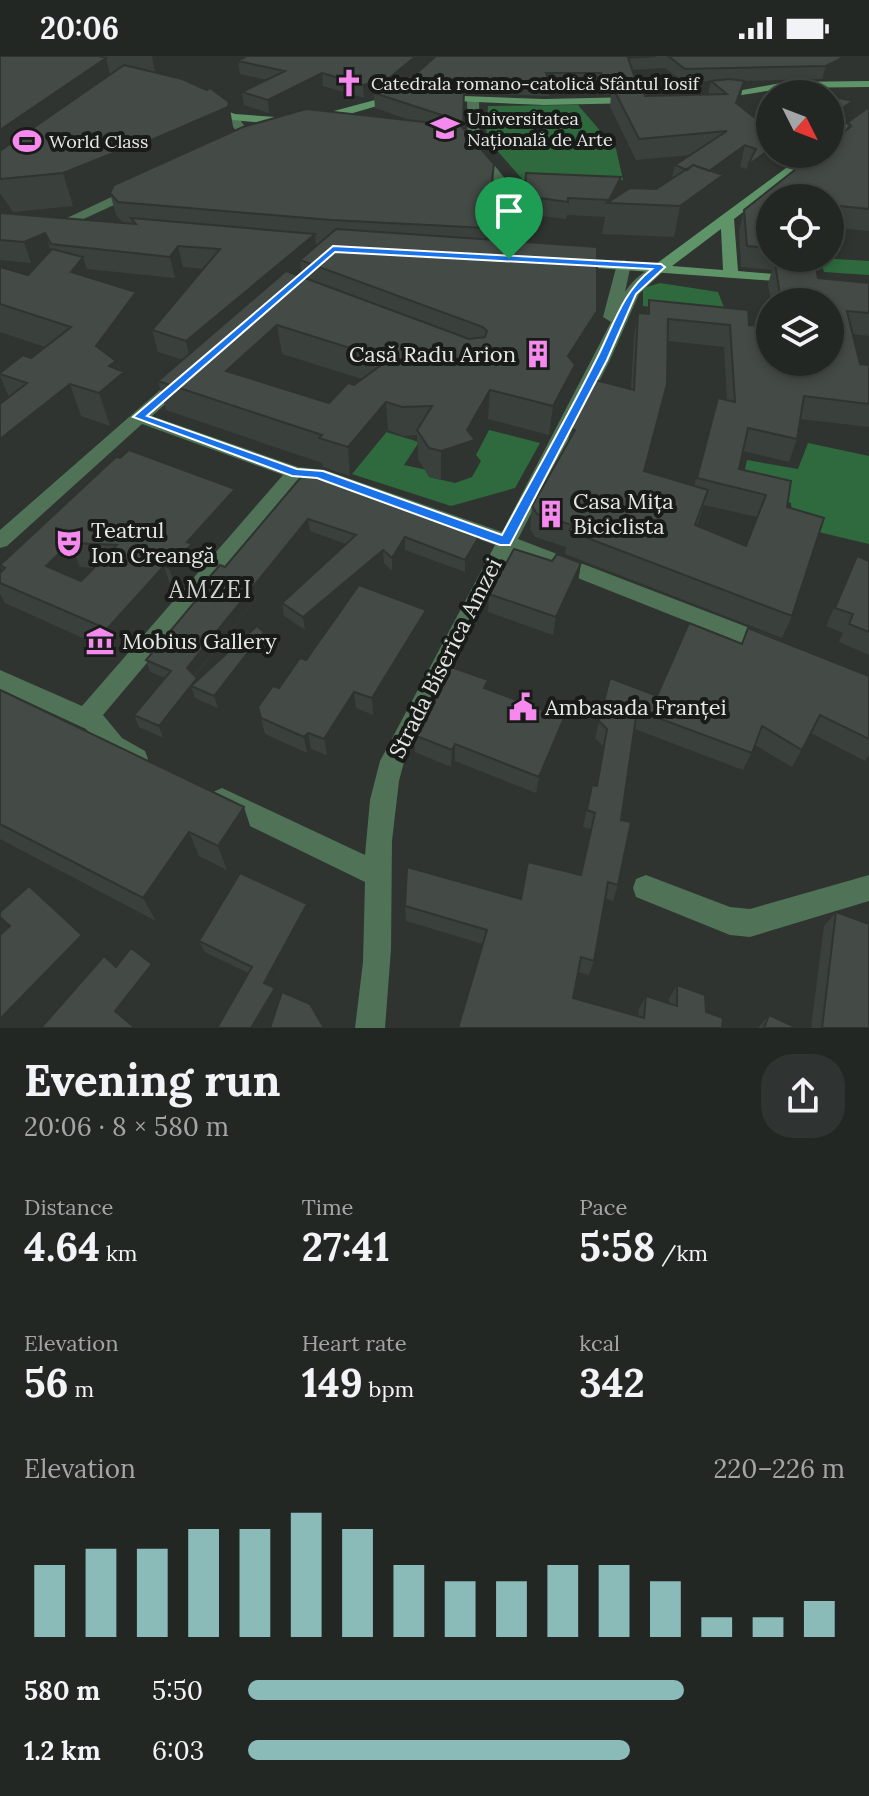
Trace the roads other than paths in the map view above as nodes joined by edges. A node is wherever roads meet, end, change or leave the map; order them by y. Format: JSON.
{"nodes":[{"id":1,"x":442,"y":56,"type":"edge"},
{"id":2,"x":868,"y":90,"type":"edge"},
{"id":3,"x":394,"y":96,"type":"junction"},
{"id":4,"x":413,"y":96,"type":"edge"},
{"id":5,"x":428,"y":97,"type":"edge"},
{"id":6,"x":703,"y":98,"type":"edge"},
{"id":7,"x":473,"y":100,"type":"junction"},
{"id":8,"x":649,"y":100,"type":"edge"},
{"id":9,"x":200,"y":105,"type":"edge"},
{"id":10,"x":869,"y":113,"type":"edge"},
{"id":11,"x":233,"y":117,"type":"junction"},
{"id":12,"x":304,"y":123,"type":"junction"},
{"id":13,"x":844,"y":132,"type":"edge"},
{"id":14,"x":252,"y":139,"type":"junction"},
{"id":15,"x":227,"y":148,"type":"edge"},
{"id":16,"x":794,"y":168,"type":"edge"},
{"id":17,"x":143,"y":186,"type":"edge"},
{"id":18,"x":727,"y":218,"type":"junction"},
{"id":19,"x":85,"y":227,"type":"edge"},
{"id":20,"x":508,"y":259,"type":"edge"},
{"id":21,"x":548,"y":261,"type":"edge"},
{"id":22,"x":624,"y":264,"type":"junction"},
{"id":23,"x":661,"y":267,"type":"junction"},
{"id":24,"x":731,"y":273,"type":"junction"},
{"id":25,"x":809,"y":281,"type":"edge"},
{"id":26,"x":602,"y":360,"type":"junction"},
{"id":27,"x":193,"y":370,"type":"edge"},
{"id":28,"x":139,"y":417,"type":"junction"},
{"id":29,"x":296,"y":473,"type":"junction"},
{"id":30,"x":0,"y":541,"type":"edge"},
{"id":31,"x":505,"y":541,"type":"junction"},
{"id":32,"x":787,"y":652,"type":"edge"},
{"id":33,"x":0,"y":679,"type":"edge"},
{"id":34,"x":86,"y":718,"type":"junction"},
{"id":35,"x":161,"y":771,"type":"edge"},
{"id":36,"x":204,"y":791,"type":"edge"},
{"id":37,"x":379,"y":875,"type":"junction"},
{"id":38,"x":646,"y":888,"type":"dead end"},
{"id":39,"x":869,"y":888,"type":"edge"},
{"id":40,"x":370,"y":1028,"type":"edge"}],
"edges":[{"from":1,"to":3,"type":"street"},
{"from":2,"to":6,"type":"street"},
{"from":3,"to":4,"type":"street"},
{"from":3,"to":12,"type":"street"},
{"from":5,"to":7,"type":"street"},
{"from":7,"to":8,"type":"street"},
{"from":7,"to":20,"type":"street"},
{"from":9,"to":11,"type":"street"},
{"from":10,"to":13,"type":"street"},
{"from":11,"to":12,"type":"street"},
{"from":11,"to":14,"type":"street"},
{"from":12,"to":14,"type":"street"},
{"from":14,"to":15,"type":"street"},
{"from":16,"to":18,"type":"street"},
{"from":17,"to":19,"type":"street"},
{"from":18,"to":23,"type":"street"},
{"from":18,"to":24,"type":"street"},
{"from":21,"to":22,"type":"street"},
{"from":22,"to":23,"type":"street"},
{"from":22,"to":26,"type":"street","name":"Strada Biserica Amzei"},
{"from":23,"to":24,"type":"street"},
{"from":23,"to":26,"type":"street","name":"Strada Biserica Amzei"},
{"from":24,"to":25,"type":"street"},
{"from":26,"to":31,"type":"street","name":"Strada Biserica Amzei"},
{"from":27,"to":28,"type":"street"},
{"from":28,"to":29,"type":"street"},
{"from":28,"to":30,"type":"street"},
{"from":29,"to":31,"type":"street"},
{"from":29,"to":34,"type":"street"},
{"from":31,"to":32,"type":"street"},
{"from":31,"to":37,"type":"street","name":"Strada Biserica Amzei"},
{"from":33,"to":34,"type":"street"},
{"from":34,"to":35,"type":"street"},
{"from":36,"to":37,"type":"street"},
{"from":37,"to":40,"type":"street","name":"Strada Biserica Amzei"},
{"from":38,"to":39,"type":"street"}]}
